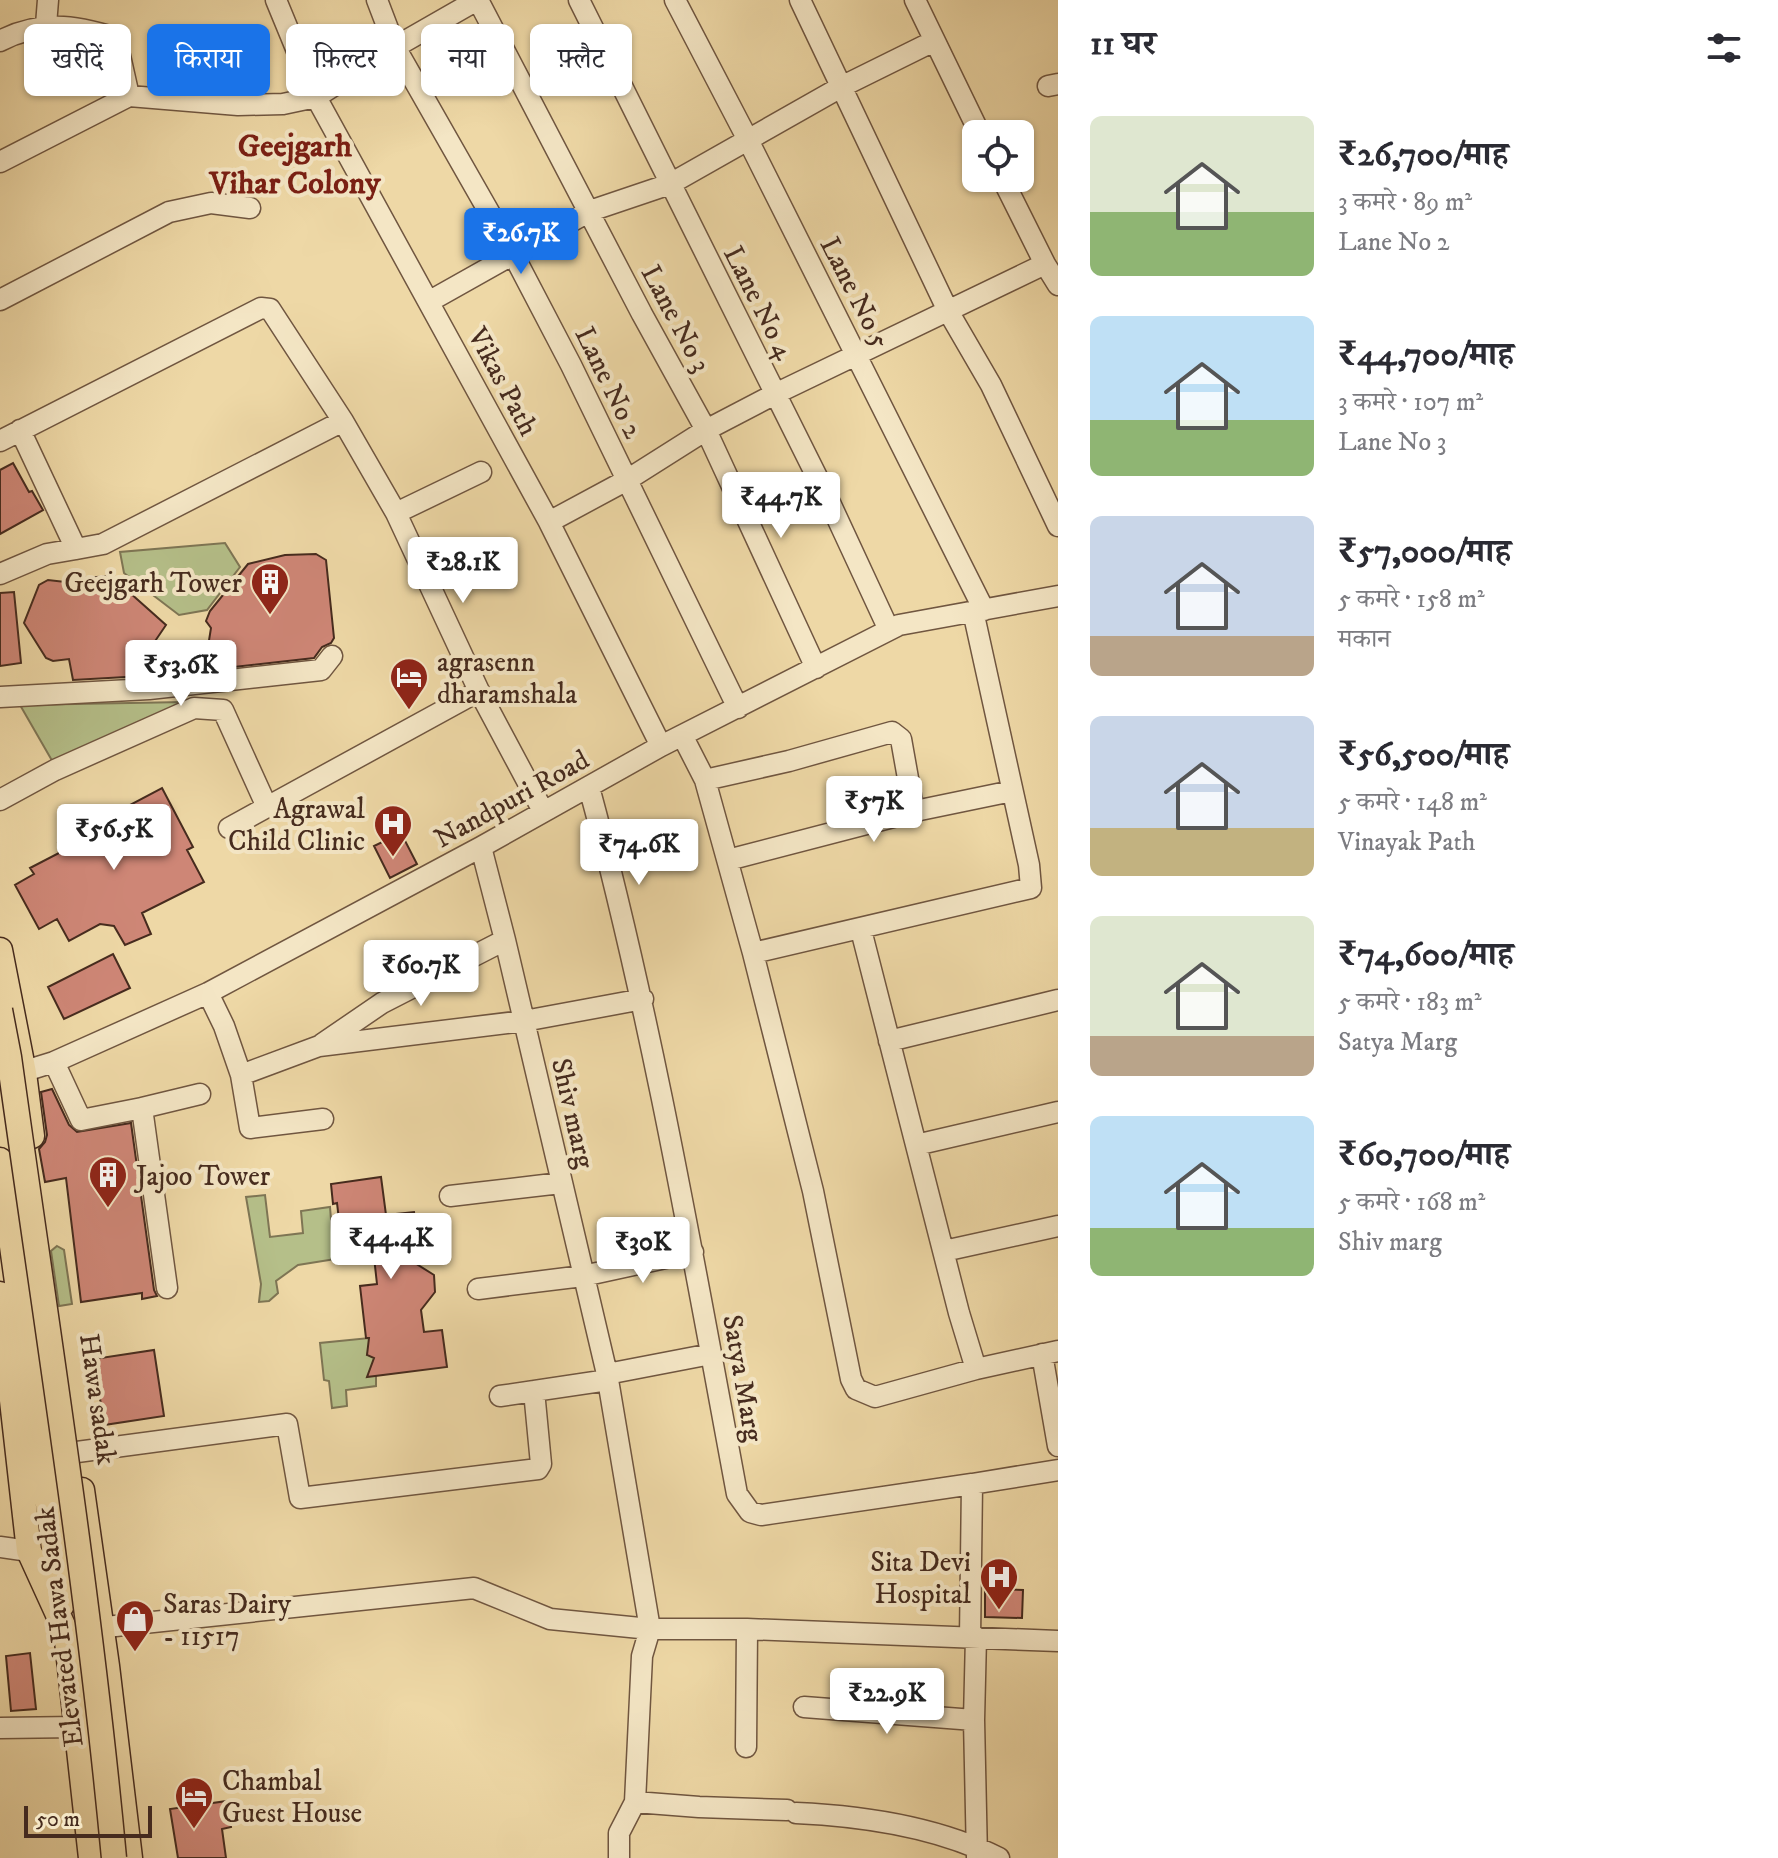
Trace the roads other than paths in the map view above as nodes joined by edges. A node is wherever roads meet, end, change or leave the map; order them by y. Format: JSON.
{"nodes":[{"id":1,"x":48,"y":0,"type":"edge"},
{"id":2,"x":276,"y":0,"type":"edge"},
{"id":3,"x":377,"y":0,"type":"edge"},
{"id":4,"x":478,"y":0,"type":"edge"},
{"id":5,"x":579,"y":0,"type":"edge"},
{"id":6,"x":675,"y":0,"type":"edge"},
{"id":7,"x":800,"y":0,"type":"edge"},
{"id":8,"x":915,"y":0,"type":"edge"},
{"id":9,"x":46,"y":24,"type":"edge"},
{"id":10,"x":386,"y":24,"type":"edge"},
{"id":11,"x":24,"y":33,"type":"edge"},
{"id":12,"x":0,"y":41,"type":"edge"},
{"id":13,"x":405,"y":41,"type":"edge"},
{"id":14,"x":934,"y":41,"type":"junction"},
{"id":15,"x":405,"y":65,"type":"edge"},
{"id":16,"x":841,"y":87,"type":"junction"},
{"id":17,"x":129,"y":96,"type":"joint"},
{"id":18,"x":316,"y":97,"type":"junction"},
{"id":19,"x":973,"y":120,"type":"edge"},
{"id":20,"x":747,"y":138,"type":"junction"},
{"id":21,"x":0,"y":162,"type":"edge"},
{"id":22,"x":670,"y":184,"type":"junction"},
{"id":23,"x":1009,"y":192,"type":"edge"},
{"id":24,"x":250,"y":208,"type":"dead end"},
{"id":25,"x":590,"y":211,"type":"junction"},
{"id":26,"x":513,"y":254,"type":"junction"},
{"id":27,"x":1045,"y":264,"type":"junction"},
{"id":28,"x":1058,"y":285,"type":"edge"},
{"id":29,"x":0,"y":300,"type":"edge"},
{"id":30,"x":430,"y":301,"type":"junction"},
{"id":31,"x":948,"y":311,"type":"junction"},
{"id":32,"x":855,"y":354,"type":"junction"},
{"id":33,"x":775,"y":394,"type":"junction"},
{"id":34,"x":343,"y":421,"type":"junction"},
{"id":35,"x":20,"y":430,"type":"junction"},
{"id":36,"x":706,"y":430,"type":"junction"},
{"id":37,"x":0,"y":441,"type":"edge"},
{"id":38,"x":481,"y":472,"type":"dead end"},
{"id":39,"x":627,"y":480,"type":"junction"},
{"id":40,"x":396,"y":513,"type":"junction"},
{"id":41,"x":549,"y":522,"type":"junction"},
{"id":42,"x":1058,"y":526,"type":"edge"},
{"id":43,"x":76,"y":549,"type":"junction"},
{"id":44,"x":0,"y":574,"type":"edge"},
{"id":45,"x":1058,"y":596,"type":"edge"},
{"id":46,"x":978,"y":610,"type":"junction"},
{"id":47,"x":889,"y":630,"type":"junction"},
{"id":48,"x":332,"y":656,"type":"dead end"},
{"id":49,"x":816,"y":668,"type":"junction"},
{"id":50,"x":479,"y":691,"type":"junction"},
{"id":51,"x":0,"y":697,"type":"edge"},
{"id":52,"x":738,"y":708,"type":"junction"},
{"id":53,"x":683,"y":737,"type":"junction"},
{"id":54,"x":661,"y":746,"type":"junction"},
{"id":55,"x":705,"y":780,"type":"junction"},
{"id":56,"x":589,"y":787,"type":"junction"},
{"id":57,"x":1012,"y":791,"type":"junction"},
{"id":58,"x":0,"y":800,"type":"edge"},
{"id":59,"x":267,"y":807,"type":"junction"},
{"id":60,"x":543,"y":811,"type":"junction"},
{"id":61,"x":914,"y":812,"type":"junction"},
{"id":62,"x":229,"y":828,"type":"dead end"},
{"id":63,"x":481,"y":847,"type":"junction"},
{"id":64,"x":728,"y":860,"type":"junction"},
{"id":65,"x":861,"y":930,"type":"junction"},
{"id":66,"x":505,"y":940,"type":"junction"},
{"id":67,"x":0,"y":950,"type":"edge"},
{"id":68,"x":753,"y":953,"type":"junction"},
{"id":69,"x":208,"y":993,"type":"junction"},
{"id":70,"x":643,"y":999,"type":"junction"},
{"id":71,"x":1058,"y":1000,"type":"edge"},
{"id":72,"x":0,"y":1010,"type":"edge"},
{"id":73,"x":524,"y":1021,"type":"junction"},
{"id":74,"x":889,"y":1041,"type":"junction"},
{"id":75,"x":319,"y":1046,"type":"junction"},
{"id":76,"x":54,"y":1062,"type":"junction"},
{"id":77,"x":12,"y":1075,"type":"edge"},
{"id":78,"x":241,"y":1075,"type":"junction"},
{"id":79,"x":200,"y":1094,"type":"dead end"},
{"id":80,"x":142,"y":1108,"type":"junction"},
{"id":81,"x":1058,"y":1112,"type":"edge"},
{"id":82,"x":323,"y":1119,"type":"dead end"},
{"id":83,"x":916,"y":1145,"type":"junction"},
{"id":84,"x":0,"y":1160,"type":"edge"},
{"id":85,"x":561,"y":1183,"type":"junction"},
{"id":86,"x":450,"y":1196,"type":"dead end"},
{"id":87,"x":1058,"y":1226,"type":"edge"},
{"id":88,"x":944,"y":1251,"type":"junction"},
{"id":89,"x":693,"y":1252,"type":"junction"},
{"id":90,"x":583,"y":1276,"type":"junction"},
{"id":91,"x":167,"y":1288,"type":"dead end"},
{"id":92,"x":478,"y":1289,"type":"dead end"},
{"id":93,"x":1,"y":1302,"type":"edge"},
{"id":94,"x":1050,"y":1352,"type":"edge"},
{"id":95,"x":711,"y":1354,"type":"junction"},
{"id":96,"x":976,"y":1369,"type":"junction"},
{"id":97,"x":607,"y":1377,"type":"junction"},
{"id":98,"x":534,"y":1391,"type":"junction"},
{"id":99,"x":500,"y":1396,"type":"dead end"},
{"id":100,"x":1058,"y":1446,"type":"edge"},
{"id":101,"x":77,"y":1452,"type":"junction"},
{"id":102,"x":1058,"y":1470,"type":"edge"},
{"id":103,"x":972,"y":1484,"type":"junction"},
{"id":104,"x":0,"y":1547,"type":"edge"},
{"id":105,"x":29,"y":1551,"type":"junction"},
{"id":106,"x":102,"y":1627,"type":"junction"},
{"id":107,"x":650,"y":1629,"type":"junction"},
{"id":108,"x":747,"y":1629,"type":"junction"},
{"id":109,"x":66,"y":1632,"type":"junction"},
{"id":110,"x":973,"y":1638,"type":"junction"},
{"id":111,"x":1058,"y":1641,"type":"edge"},
{"id":112,"x":804,"y":1707,"type":"dead end"},
{"id":113,"x":974,"y":1720,"type":"junction"},
{"id":114,"x":77,"y":1727,"type":"junction"},
{"id":115,"x":0,"y":1728,"type":"edge"},
{"id":116,"x":746,"y":1747,"type":"dead end"},
{"id":117,"x":635,"y":1802,"type":"junction"},
{"id":118,"x":977,"y":1852,"type":"edge"},
{"id":119,"x":91,"y":1858,"type":"edge"},
{"id":120,"x":114,"y":1858,"type":"edge"},
{"id":121,"x":130,"y":1858,"type":"edge"},
{"id":122,"x":619,"y":1858,"type":"edge"},
{"id":123,"x":999,"y":1858,"type":"edge"}],
"edges":[{"from":1,"to":9,"type":"street"},
{"from":2,"to":18,"type":"street","name":"Vikas Path"},
{"from":3,"to":10,"type":"street","name":"Lane No 2"},
{"from":4,"to":13,"type":"street"},
{"from":4,"to":25,"type":"street","name":"Lane No 3"},
{"from":5,"to":22,"type":"street","name":"Lane No 4"},
{"from":6,"to":20,"type":"street","name":"Lane No 5"},
{"from":7,"to":16,"type":"street"},
{"from":8,"to":14,"type":"street"},
{"from":11,"to":12,"type":"street"},
{"from":14,"to":16,"type":"street"},
{"from":14,"to":19,"type":"street"},
{"from":15,"to":26,"type":"street","name":"Lane No 2"},
{"from":16,"to":20,"type":"street"},
{"from":16,"to":31,"type":"street"},
{"from":17,"to":18,"type":"street"},
{"from":17,"to":21,"type":"street"},
{"from":18,"to":30,"type":"street","name":"Vikas Path"},
{"from":20,"to":22,"type":"street"},
{"from":20,"to":32,"type":"street","name":"Lane No 5"},
{"from":22,"to":25,"type":"street"},
{"from":22,"to":33,"type":"street","name":"Lane No 4"},
{"from":23,"to":27,"type":"street"},
{"from":24,"to":29,"type":"street"},
{"from":25,"to":26,"type":"street"},
{"from":25,"to":36,"type":"street","name":"Lane No 3"},
{"from":26,"to":30,"type":"street"},
{"from":26,"to":39,"type":"street","name":"Lane No 2"},
{"from":27,"to":28,"type":"street"},
{"from":27,"to":31,"type":"street"},
{"from":30,"to":41,"type":"street","name":"Vikas Path"},
{"from":31,"to":32,"type":"street"},
{"from":31,"to":42,"type":"street"},
{"from":32,"to":33,"type":"street"},
{"from":32,"to":46,"type":"street","name":"Lane No 5"},
{"from":33,"to":36,"type":"street"},
{"from":33,"to":47,"type":"street","name":"Lane No 4"},
{"from":34,"to":35,"type":"street"},
{"from":34,"to":40,"type":"street"},
{"from":34,"to":43,"type":"street"},
{"from":35,"to":37,"type":"street"},
{"from":35,"to":43,"type":"street"},
{"from":36,"to":39,"type":"street"},
{"from":36,"to":49,"type":"street","name":"Lane No 3"},
{"from":38,"to":40,"type":"street"},
{"from":39,"to":41,"type":"street"},
{"from":39,"to":52,"type":"street","name":"Lane No 2"},
{"from":40,"to":50,"type":"street"},
{"from":41,"to":54,"type":"street","name":"Vikas Path"},
{"from":43,"to":44,"type":"street"},
{"from":45,"to":46,"type":"street","name":"Nandpuri Road"},
{"from":46,"to":47,"type":"street","name":"Nandpuri Road"},
{"from":46,"to":57,"type":"street","name":"Lane No 5"},
{"from":47,"to":49,"type":"street","name":"Nandpuri Road"},
{"from":48,"to":51,"type":"street"},
{"from":49,"to":52,"type":"street","name":"Nandpuri Road"},
{"from":50,"to":59,"type":"street"},
{"from":50,"to":60,"type":"street"},
{"from":52,"to":53,"type":"street","name":"Nandpuri Road"},
{"from":53,"to":54,"type":"street","name":"Nandpuri Road"},
{"from":53,"to":55,"type":"street"},
{"from":54,"to":56,"type":"street","name":"Nandpuri Road"},
{"from":55,"to":61,"type":"street"},
{"from":55,"to":64,"type":"street"},
{"from":56,"to":60,"type":"street","name":"Nandpuri Road"},
{"from":56,"to":70,"type":"street","name":"Satya Marg"},
{"from":57,"to":61,"type":"street"},
{"from":57,"to":65,"type":"street","name":"Lane No 5"},
{"from":58,"to":59,"type":"street"},
{"from":59,"to":62,"type":"street"},
{"from":60,"to":63,"type":"street","name":"Nandpuri Road"},
{"from":61,"to":64,"type":"street"},
{"from":63,"to":66,"type":"street","name":"Shiv marg"},
{"from":63,"to":69,"type":"street","name":"Nandpuri Road"},
{"from":64,"to":68,"type":"street"},
{"from":65,"to":68,"type":"street"},
{"from":65,"to":74,"type":"street"},
{"from":66,"to":73,"type":"street","name":"Shiv marg"},
{"from":66,"to":75,"type":"street"},
{"from":67,"to":77,"type":"main road","name":"Hawa sadak"},
{"from":68,"to":96,"type":"street"},
{"from":69,"to":76,"type":"street","name":"Nandpuri Road"},
{"from":69,"to":78,"type":"street"},
{"from":70,"to":73,"type":"street"},
{"from":70,"to":89,"type":"street","name":"Satya Marg"},
{"from":71,"to":74,"type":"street"},
{"from":72,"to":120,"type":"main road","name":"Elevated Hawa Sadak","bridge":true},
{"from":73,"to":75,"type":"street"},
{"from":73,"to":85,"type":"street","name":"Shiv marg"},
{"from":74,"to":83,"type":"street"},
{"from":75,"to":78,"type":"street"},
{"from":76,"to":77,"type":"street","name":"Nandpuri Road"},
{"from":76,"to":80,"type":"street"},
{"from":77,"to":101,"type":"main road","name":"Hawa sadak"},
{"from":78,"to":82,"type":"street"},
{"from":79,"to":80,"type":"street"},
{"from":80,"to":91,"type":"street"},
{"from":81,"to":83,"type":"street"},
{"from":83,"to":88,"type":"street"},
{"from":84,"to":109,"type":"main road","name":"Elevated Hawa Sadak"},
{"from":85,"to":86,"type":"street"},
{"from":85,"to":90,"type":"street","name":"Shiv marg"},
{"from":87,"to":88,"type":"street"},
{"from":88,"to":96,"type":"street"},
{"from":89,"to":90,"type":"street"},
{"from":89,"to":95,"type":"street","name":"Satya Marg"},
{"from":90,"to":92,"type":"street"},
{"from":90,"to":97,"type":"street","name":"Shiv marg"},
{"from":93,"to":105,"type":"main road"},
{"from":94,"to":96,"type":"street"},
{"from":94,"to":100,"type":"street"},
{"from":95,"to":97,"type":"street"},
{"from":95,"to":103,"type":"street","name":"Satya Marg"},
{"from":97,"to":98,"type":"street"},
{"from":97,"to":107,"type":"street","name":"Shiv marg"},
{"from":98,"to":99,"type":"street"},
{"from":98,"to":101,"type":"street"},
{"from":101,"to":106,"type":"main road","name":"Hawa sadak"},
{"from":102,"to":103,"type":"street"},
{"from":103,"to":110,"type":"street"},
{"from":104,"to":105,"type":"street"},
{"from":105,"to":109,"type":"main road"},
{"from":106,"to":107,"type":"street"},
{"from":106,"to":109,"type":"street"},
{"from":106,"to":121,"type":"main road","name":"Hawa sadak"},
{"from":107,"to":108,"type":"street"},
{"from":107,"to":117,"type":"street"},
{"from":108,"to":110,"type":"street"},
{"from":108,"to":116,"type":"street"},
{"from":109,"to":114,"type":"main road"},
{"from":110,"to":111,"type":"street"},
{"from":110,"to":113,"type":"street"},
{"from":112,"to":113,"type":"street"},
{"from":113,"to":118,"type":"street"},
{"from":114,"to":115,"type":"street"},
{"from":114,"to":119,"type":"main road"},
{"from":117,"to":118,"type":"street"},
{"from":117,"to":122,"type":"street"},
{"from":118,"to":123,"type":"street"}]}
